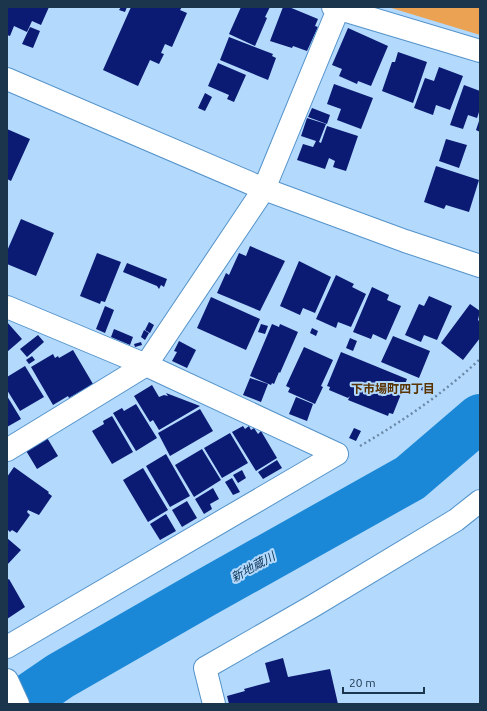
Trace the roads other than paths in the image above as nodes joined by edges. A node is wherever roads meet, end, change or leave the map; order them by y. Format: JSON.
{"nodes":[{"id":1,"x":337,"y":8,"type":"edge"},
{"id":2,"x":480,"y":51,"type":"edge"},
{"id":3,"x":7,"y":79,"type":"edge"},
{"id":4,"x":264,"y":189,"type":"junction"},
{"id":5,"x":480,"y":266,"type":"edge"},
{"id":6,"x":7,"y":307,"type":"edge"},
{"id":7,"x":146,"y":365,"type":"junction"},
{"id":8,"x":7,"y":450,"type":"edge"},
{"id":9,"x":480,"y":501,"type":"edge"},
{"id":10,"x":7,"y":647,"type":"edge"},
{"id":11,"x":7,"y":680,"type":"edge"},
{"id":12,"x":18,"y":704,"type":"edge"},
{"id":13,"x":214,"y":704,"type":"edge"}],
"edges":[{"from":1,"to":2,"type":"street"},
{"from":1,"to":4,"type":"street"},
{"from":3,"to":4,"type":"street"},
{"from":4,"to":5,"type":"street"},
{"from":4,"to":7,"type":"street"},
{"from":6,"to":7,"type":"street"},
{"from":7,"to":8,"type":"street"},
{"from":7,"to":10,"type":"street"},
{"from":9,"to":13,"type":"street"},
{"from":11,"to":12,"type":"street"}]}
